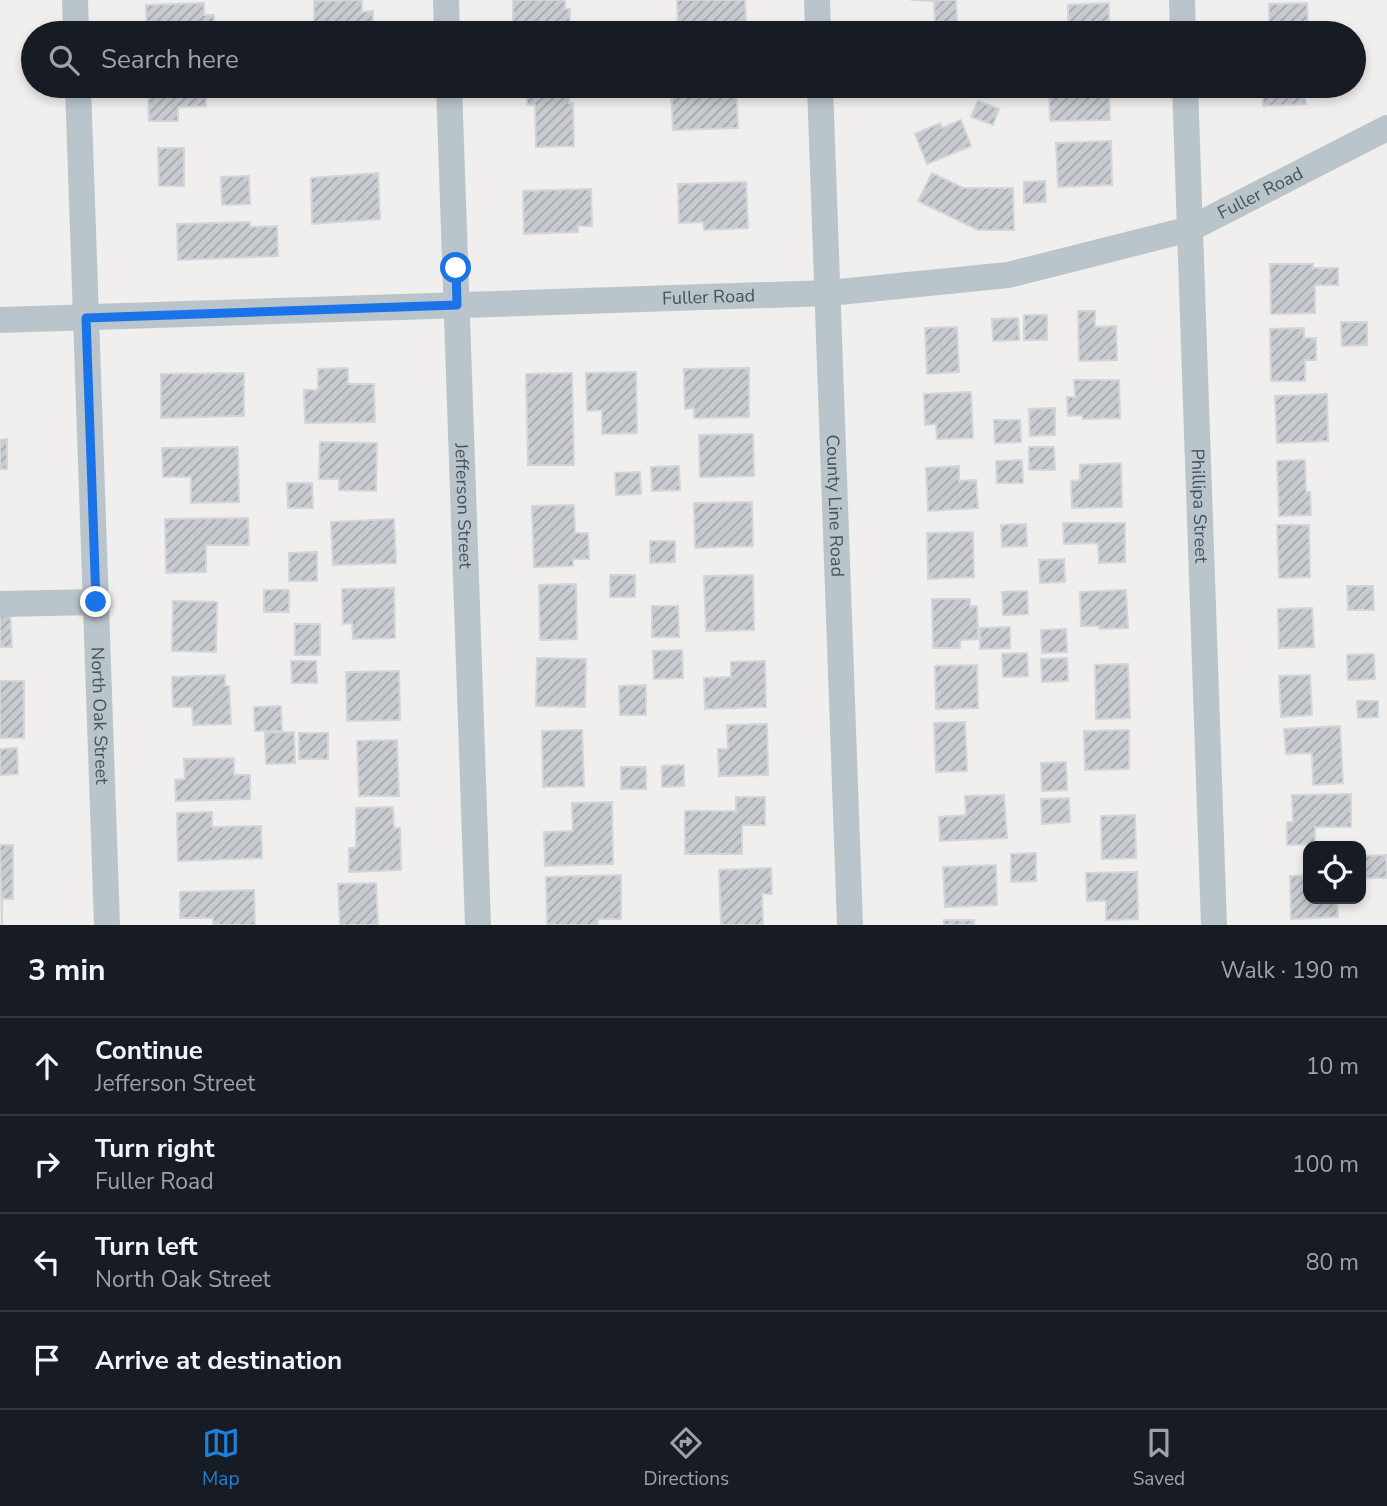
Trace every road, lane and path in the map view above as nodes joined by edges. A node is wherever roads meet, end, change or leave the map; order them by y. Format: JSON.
{"nodes":[{"id":1,"x":75,"y":0,"type":"edge"},
{"id":2,"x":446,"y":0,"type":"edge"},
{"id":3,"x":817,"y":0,"type":"edge"},
{"id":4,"x":1182,"y":0,"type":"edge"},
{"id":5,"x":76,"y":21,"type":"edge"},
{"id":6,"x":447,"y":21,"type":"edge"},
{"id":7,"x":818,"y":21,"type":"edge"},
{"id":8,"x":1183,"y":21,"type":"edge"},
{"id":9,"x":78,"y":98,"type":"edge"},
{"id":10,"x":449,"y":98,"type":"edge"},
{"id":11,"x":821,"y":98,"type":"edge"},
{"id":12,"x":1185,"y":98,"type":"edge"},
{"id":13,"x":1387,"y":128,"type":"edge"},
{"id":14,"x":1190,"y":229,"type":"junction"},
{"id":15,"x":829,"y":293,"type":"junction"},
{"id":16,"x":457,"y":305,"type":"junction"},
{"id":17,"x":86,"y":318,"type":"junction"},
{"id":18,"x":0,"y":320,"type":"edge"},
{"id":19,"x":96,"y":602,"type":"junction"},
{"id":20,"x":0,"y":604,"type":"edge"},
{"id":21,"x":107,"y":925,"type":"edge"},
{"id":22,"x":478,"y":925,"type":"edge"},
{"id":23,"x":850,"y":925,"type":"edge"},
{"id":24,"x":1214,"y":925,"type":"edge"}],
"edges":[{"from":1,"to":5,"type":"street"},
{"from":2,"to":6,"type":"street"},
{"from":3,"to":7,"type":"street"},
{"from":4,"to":8,"type":"street"},
{"from":9,"to":17,"type":"street","name":"North Oak Street"},
{"from":10,"to":16,"type":"street","name":"Jefferson Street"},
{"from":11,"to":15,"type":"street","name":"County Line Road"},
{"from":12,"to":14,"type":"street","name":"Phillipa Street"},
{"from":13,"to":14,"type":"street","name":"Fuller Road"},
{"from":14,"to":15,"type":"street","name":"Fuller Road"},
{"from":14,"to":24,"type":"street","name":"Phillipa Street"},
{"from":15,"to":16,"type":"street","name":"Fuller Road"},
{"from":15,"to":23,"type":"street","name":"County Line Road"},
{"from":16,"to":17,"type":"street","name":"Fuller Road"},
{"from":16,"to":22,"type":"street","name":"Jefferson Street"},
{"from":17,"to":18,"type":"street","name":"Fuller Road"},
{"from":17,"to":19,"type":"street","name":"North Oak Street"},
{"from":19,"to":20,"type":"street"},
{"from":19,"to":21,"type":"street","name":"North Oak Street"}]}
